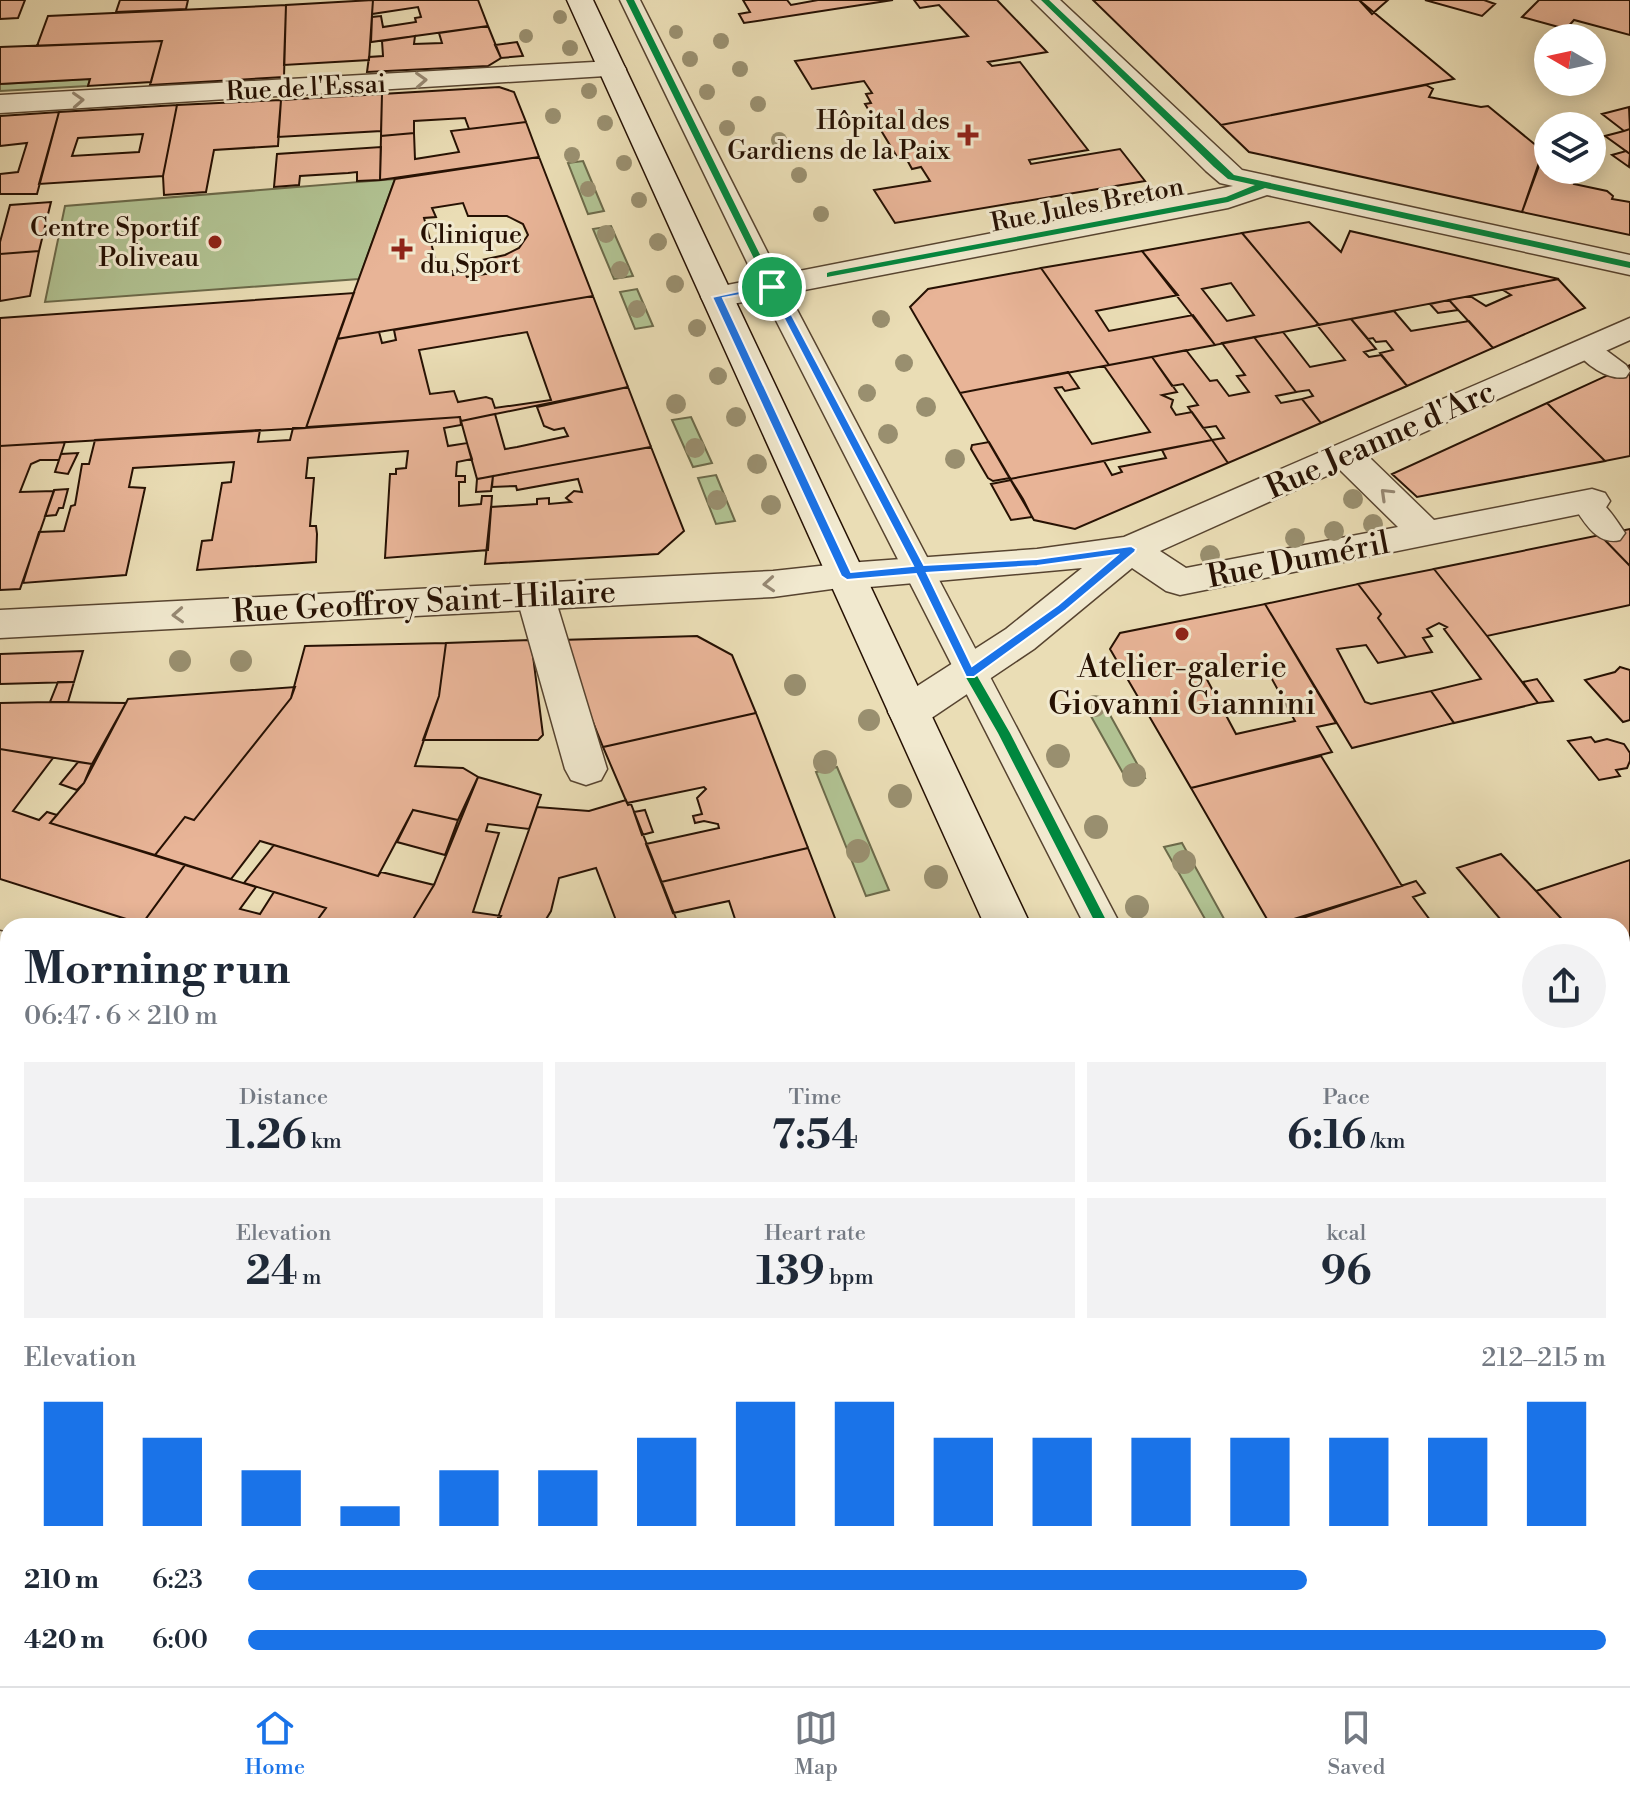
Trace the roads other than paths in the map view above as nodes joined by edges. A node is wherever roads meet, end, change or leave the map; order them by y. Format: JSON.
{"nodes":[{"id":1,"x":580,"y":0,"type":"edge"},
{"id":2,"x":630,"y":0,"type":"edge"},
{"id":3,"x":1045,"y":0,"type":"edge"},
{"id":4,"x":612,"y":69,"type":"junction"},
{"id":5,"x":0,"y":104,"type":"edge"},
{"id":6,"x":1264,"y":185,"type":"junction"},
{"id":7,"x":1630,"y":265,"type":"edge"},
{"id":8,"x":772,"y":287,"type":"junction"},
{"id":9,"x":717,"y":297,"type":"junction"},
{"id":10,"x":1630,"y":328,"type":"edge"},
{"id":11,"x":1586,"y":348,"type":"junction"},
{"id":12,"x":1617,"y":371,"type":"dead end"},
{"id":13,"x":1345,"y":454,"type":"junction"},
{"id":14,"x":1588,"y":502,"type":"joint"},
{"id":15,"x":1610,"y":533,"type":"dead end"},
{"id":16,"x":1427,"y":534,"type":"junction"},
{"id":17,"x":1131,"y":549,"type":"junction"},
{"id":18,"x":920,"y":569,"type":"junction"},
{"id":19,"x":847,"y":576,"type":"junction"},
{"id":20,"x":535,"y":595,"type":"junction"},
{"id":21,"x":0,"y":624,"type":"edge"},
{"id":22,"x":970,"y":674,"type":"junction"},
{"id":23,"x":909,"y":712,"type":"junction"},
{"id":24,"x":586,"y":769,"type":"dead end"},
{"id":25,"x":1004,"y":918,"type":"edge"},
{"id":26,"x":1099,"y":918,"type":"edge"}],
"edges":[{"from":1,"to":4,"type":"street"},
{"from":2,"to":8,"type":"lane"},
{"from":3,"to":6,"type":"street"},
{"from":5,"to":4,"type":"street","name":"Rue de l'Essai","one_way":true},
{"from":4,"to":9,"type":"street"},
{"from":6,"to":7,"type":"street"},
{"from":6,"to":8,"type":"street","name":"Rue Jules Breton"},
{"from":8,"to":9,"type":"street","name":"Rue Jules Breton"},
{"from":8,"to":18,"type":"lane"},
{"from":9,"to":19,"type":"street"},
{"from":10,"to":11,"type":"street","name":"Rue Jeanne d'Arc"},
{"from":11,"to":12,"type":"lane"},
{"from":11,"to":13,"type":"street","name":"Rue Jeanne d'Arc"},
{"from":16,"to":13,"type":"street","name":"Rue Duméril","one_way":true},
{"from":13,"to":17,"type":"street","name":"Rue Jeanne d'Arc"},
{"from":14,"to":15,"type":"lane"},
{"from":14,"to":16,"type":"street","name":"Rue Duméril"},
{"from":16,"to":17,"type":"street","name":"Rue Duméril"},
{"from":17,"to":18,"type":"street","name":"Rue Jeanne d'Arc"},
{"from":17,"to":22,"type":"street","name":"Rue Jeanne d'Arc"},
{"from":18,"to":19,"type":"street","name":"Rue Jeanne d'Arc"},
{"from":18,"to":22,"type":"lane"},
{"from":19,"to":20,"type":"street","name":"Rue Geoffroy Saint-Hilaire","one_way":true},
{"from":19,"to":23,"type":"street"},
{"from":20,"to":21,"type":"street","name":"Rue Geoffroy Saint-Hilaire","one_way":true},
{"from":20,"to":24,"type":"street"},
{"from":22,"to":23,"type":"street","name":"Rue Jeanne d'Arc"},
{"from":22,"to":26,"type":"lane"},
{"from":23,"to":25,"type":"street"}]}
